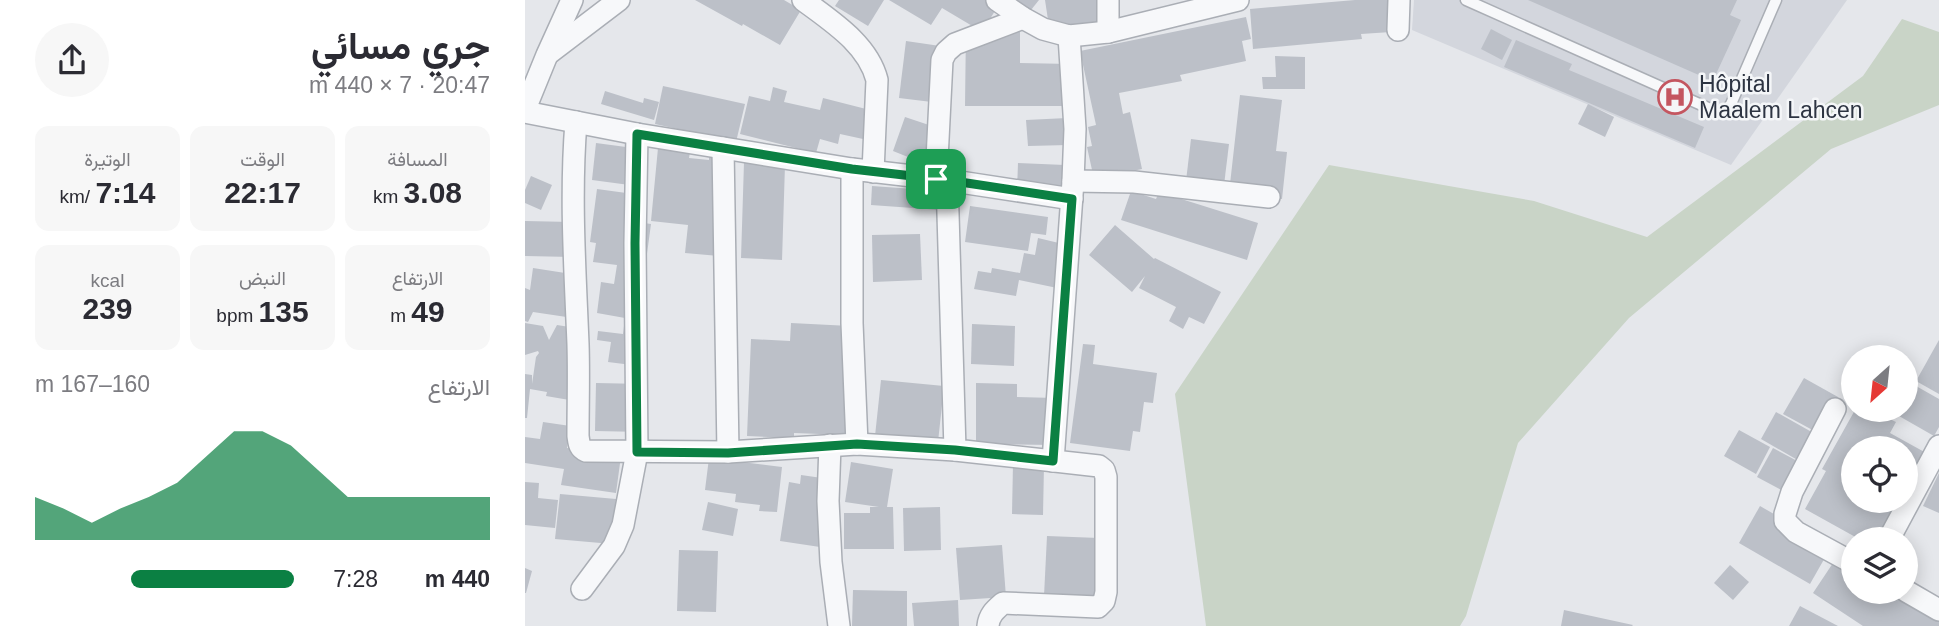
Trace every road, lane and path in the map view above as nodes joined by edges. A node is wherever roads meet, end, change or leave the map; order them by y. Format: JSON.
{"nodes":[{"id":1,"x":572,"y":0,"type":"edge"},
{"id":2,"x":619,"y":0,"type":"edge"},
{"id":3,"x":803,"y":0,"type":"edge"},
{"id":4,"x":997,"y":0,"type":"edge"},
{"id":5,"x":1108,"y":0,"type":"edge"},
{"id":6,"x":1237,"y":0,"type":"edge"},
{"id":7,"x":1399,"y":0,"type":"edge"},
{"id":8,"x":1466,"y":0,"type":"edge"},
{"id":9,"x":1776,"y":0,"type":"edge"},
{"id":10,"x":1023,"y":18,"type":"junction"},
{"id":11,"x":1398,"y":30,"type":"dead end"},
{"id":12,"x":1108,"y":32,"type":"junction"},
{"id":13,"x":1069,"y":36,"type":"junction"},
{"id":14,"x":547,"y":55,"type":"junction"},
{"id":15,"x":525,"y":111,"type":"edge"},
{"id":16,"x":576,"y":122,"type":"junction"},
{"id":17,"x":637,"y":134,"type":"junction"},
{"id":18,"x":723,"y":148,"type":"junction"},
{"id":19,"x":862,"y":171,"type":"junction"},
{"id":20,"x":941,"y":180,"type":"junction"},
{"id":21,"x":1072,"y":190,"type":"junction"},
{"id":22,"x":1269,"y":197,"type":"dead end"},
{"id":23,"x":1835,"y":410,"type":"dead end"},
{"id":24,"x":857,"y":444,"type":"junction"},
{"id":25,"x":830,"y":445,"type":"junction"},
{"id":26,"x":1939,"y":446,"type":"edge"},
{"id":27,"x":955,"y":450,"type":"junction"},
{"id":28,"x":637,"y":452,"type":"junction"},
{"id":29,"x":728,"y":453,"type":"junction"},
{"id":30,"x":1053,"y":461,"type":"junction"},
{"id":31,"x":1895,"y":527,"type":"edge"},
{"id":32,"x":1841,"y":556,"type":"edge"},
{"id":33,"x":582,"y":589,"type":"dead end"},
{"id":34,"x":1918,"y":599,"type":"edge"},
{"id":35,"x":1939,"y":610,"type":"edge"},
{"id":36,"x":839,"y":626,"type":"edge"},
{"id":37,"x":988,"y":626,"type":"edge"}],
"edges":[{"from":1,"to":14,"type":"street"},
{"from":2,"to":14,"type":"street"},
{"from":3,"to":19,"type":"street"},
{"from":4,"to":10,"type":"street"},
{"from":5,"to":12,"type":"street"},
{"from":6,"to":12,"type":"street"},
{"from":7,"to":11,"type":"street"},
{"from":8,"to":9,"type":"lane"},
{"from":10,"to":13,"type":"street"},
{"from":10,"to":20,"type":"street"},
{"from":12,"to":13,"type":"street"},
{"from":13,"to":21,"type":"street"},
{"from":14,"to":15,"type":"street"},
{"from":15,"to":16,"type":"street"},
{"from":16,"to":17,"type":"street"},
{"from":16,"to":28,"type":"street"},
{"from":17,"to":18,"type":"street"},
{"from":17,"to":28,"type":"street"},
{"from":18,"to":19,"type":"street"},
{"from":18,"to":29,"type":"street"},
{"from":19,"to":20,"type":"street"},
{"from":19,"to":24,"type":"street"},
{"from":20,"to":21,"type":"street"},
{"from":20,"to":27,"type":"street"},
{"from":21,"to":22,"type":"street"},
{"from":21,"to":30,"type":"street"},
{"from":23,"to":32,"type":"street"},
{"from":24,"to":25,"type":"street"},
{"from":24,"to":27,"type":"street"},
{"from":25,"to":29,"type":"street"},
{"from":25,"to":36,"type":"street"},
{"from":26,"to":31,"type":"street"},
{"from":27,"to":30,"type":"street"},
{"from":28,"to":29,"type":"street"},
{"from":28,"to":33,"type":"street"},
{"from":30,"to":37,"type":"street"},
{"from":34,"to":35,"type":"street"}]}
